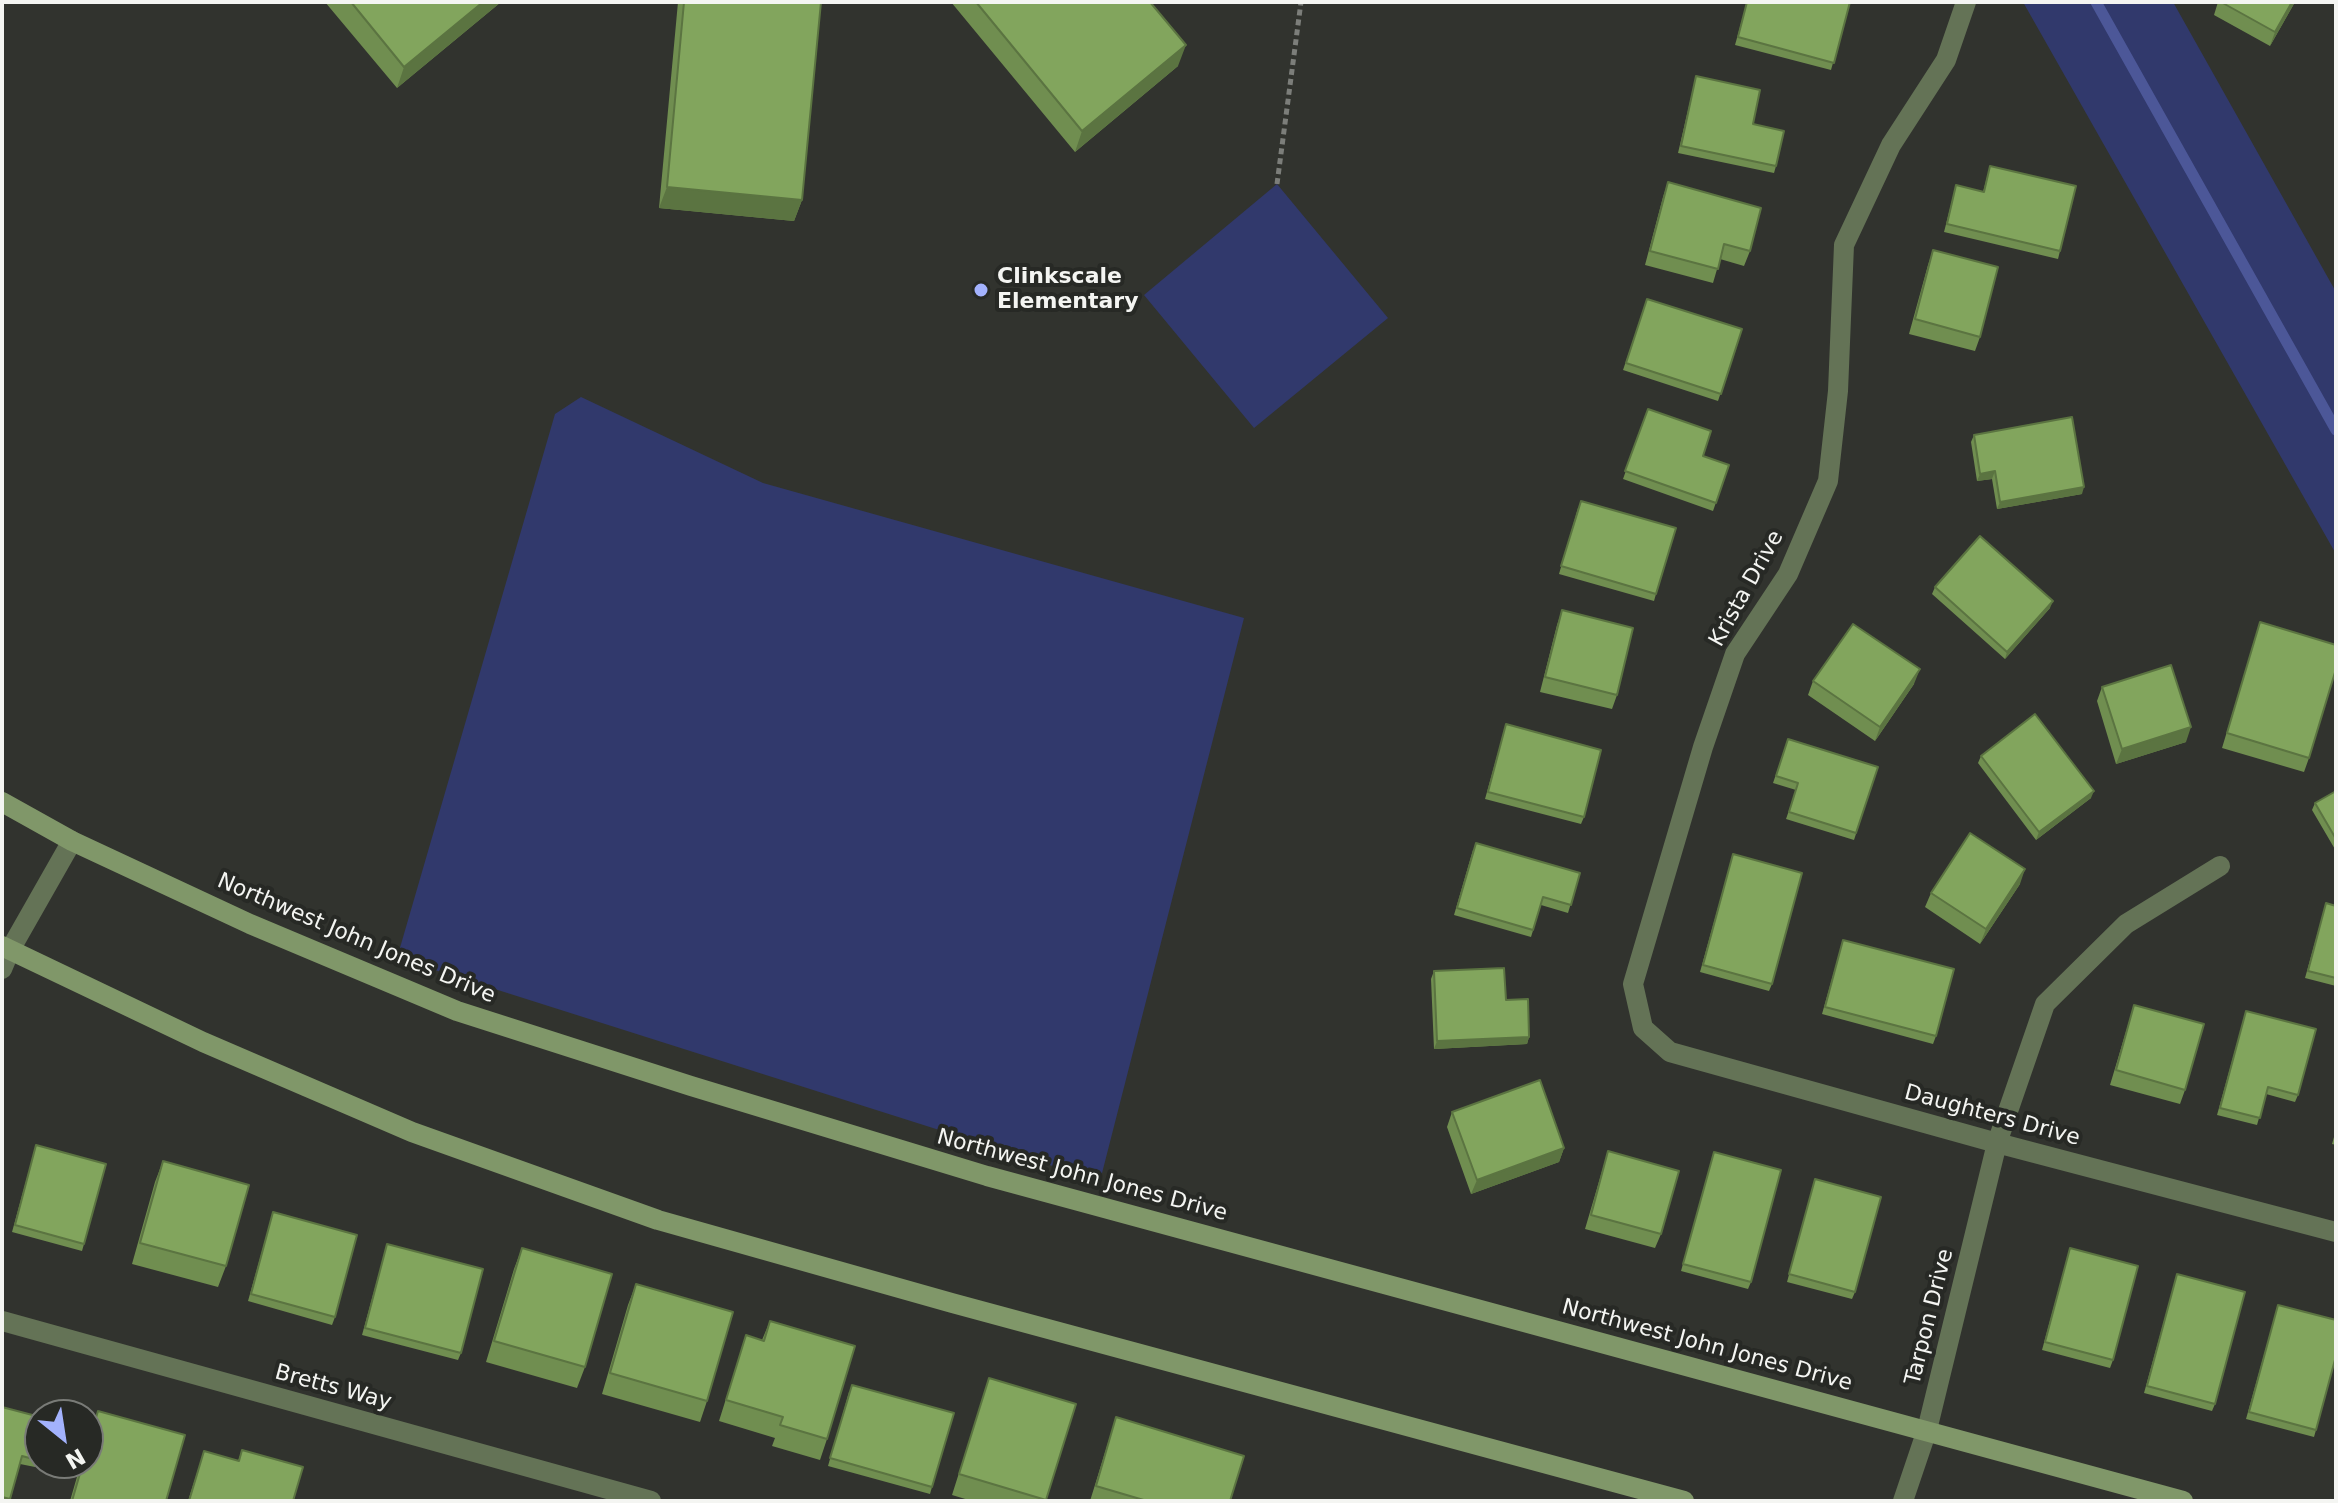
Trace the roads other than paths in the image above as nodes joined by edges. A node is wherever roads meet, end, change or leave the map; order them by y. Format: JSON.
{"nodes":[{"id":1,"x":1966,"y":2,"type":"edge"},
{"id":2,"x":2,"y":802,"type":"edge"},
{"id":3,"x":72,"y":841,"type":"junction"},
{"id":4,"x":2220,"y":866,"type":"dead end"},
{"id":5,"x":5,"y":955,"type":"edge"},
{"id":6,"x":1643,"y":1028,"type":"joint"},
{"id":7,"x":1997,"y":1143,"type":"junction"},
{"id":8,"x":2336,"y":1232,"type":"edge"},
{"id":9,"x":2,"y":1321,"type":"edge"},
{"id":10,"x":1927,"y":1430,"type":"junction"},
{"id":11,"x":651,"y":1501,"type":"edge"},
{"id":12,"x":1684,"y":1501,"type":"edge"},
{"id":13,"x":1903,"y":1501,"type":"edge"},
{"id":14,"x":2183,"y":1501,"type":"edge"}],
"edges":[{"from":1,"to":6,"type":"street","name":"Krista Drive"},
{"from":2,"to":3,"type":"main road","name":"Northwest John Jones Drive"},
{"from":3,"to":5,"type":"street"},
{"from":3,"to":10,"type":"main road","name":"Northwest John Jones Drive"},
{"from":4,"to":7,"type":"street","name":"Tarpon Drive"},
{"from":5,"to":12,"type":"main road"},
{"from":6,"to":7,"type":"street","name":"Daughters Drive"},
{"from":7,"to":8,"type":"street","name":"Daughters Drive"},
{"from":7,"to":10,"type":"street","name":"Tarpon Drive"},
{"from":9,"to":11,"type":"street","name":"Bretts Way"},
{"from":10,"to":13,"type":"street","name":"Tarpon Drive"},
{"from":10,"to":14,"type":"main road","name":"Northwest John Jones Drive"}]}
